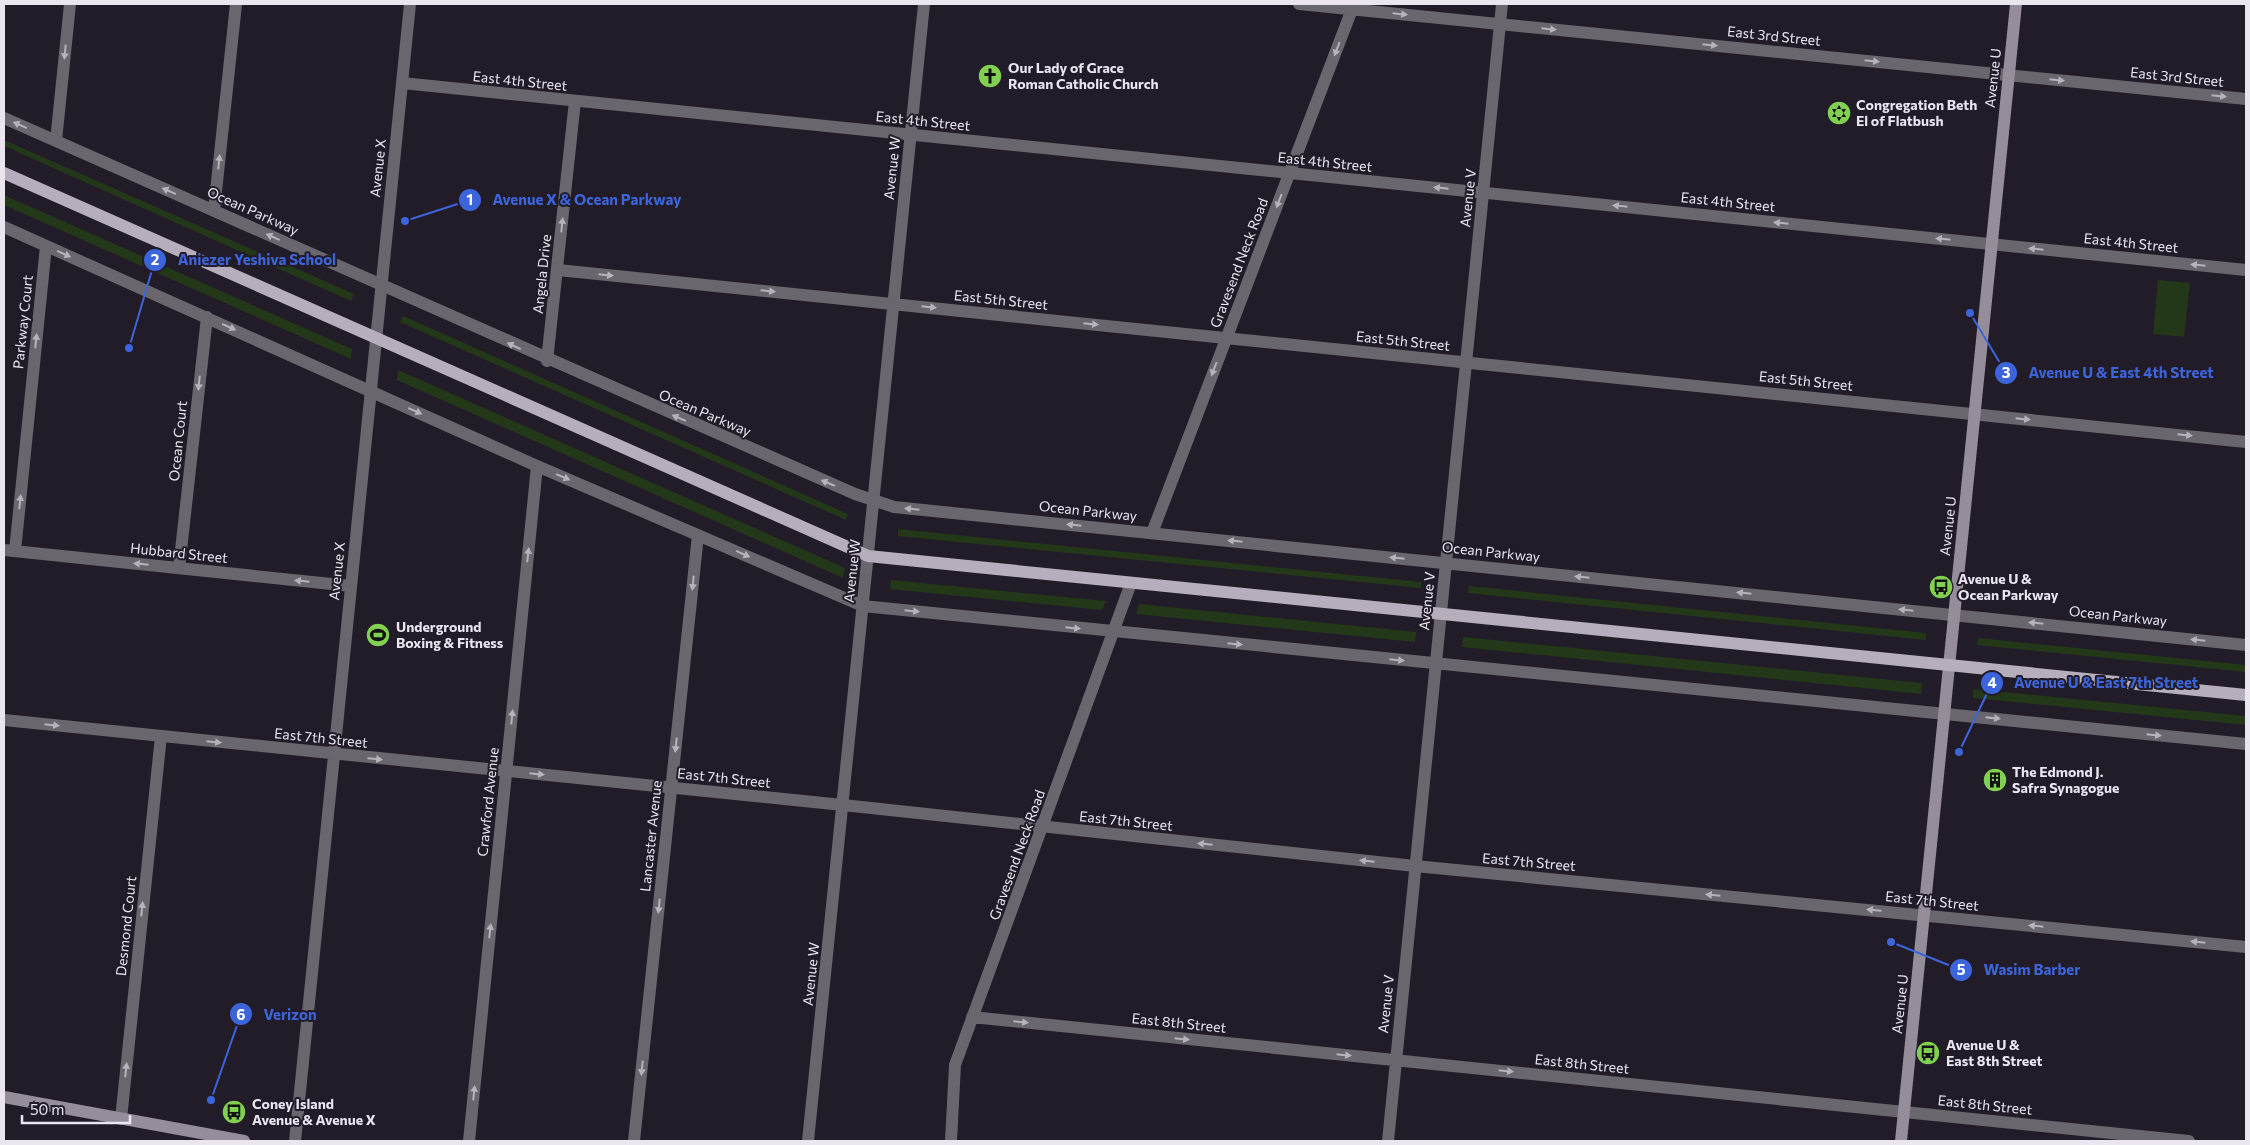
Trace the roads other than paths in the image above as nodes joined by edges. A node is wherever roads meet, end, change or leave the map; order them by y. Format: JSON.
{"nodes":[{"id":1,"x":70,"y":4,"type":"edge"},
{"id":2,"x":236,"y":4,"type":"edge"},
{"id":3,"x":410,"y":4,"type":"edge"},
{"id":4,"x":924,"y":4,"type":"edge"},
{"id":5,"x":1299,"y":4,"type":"edge"},
{"id":6,"x":1502,"y":4,"type":"edge"},
{"id":7,"x":2016,"y":4,"type":"edge"},
{"id":8,"x":1353,"y":6,"type":"edge"},
{"id":9,"x":1500,"y":24,"type":"junction"},
{"id":10,"x":2009,"y":75,"type":"junction"},
{"id":11,"x":402,"y":83,"type":"junction"},
{"id":12,"x":2246,"y":99,"type":"edge"},
{"id":13,"x":574,"y":101,"type":"junction"},
{"id":14,"x":4,"y":118,"type":"edge"},
{"id":15,"x":911,"y":134,"type":"junction"},
{"id":16,"x":56,"y":141,"type":"junction"},
{"id":17,"x":4,"y":172,"type":"edge"},
{"id":18,"x":1290,"y":173,"type":"junction"},
{"id":19,"x":1484,"y":192,"type":"junction"},
{"id":20,"x":214,"y":210,"type":"junction"},
{"id":21,"x":4,"y":227,"type":"edge"},
{"id":22,"x":1992,"y":244,"type":"junction"},
{"id":23,"x":46,"y":246,"type":"junction"},
{"id":24,"x":558,"y":270,"type":"junction"},
{"id":25,"x":2246,"y":270,"type":"edge"},
{"id":26,"x":381,"y":285,"type":"junction"},
{"id":27,"x":894,"y":304,"type":"junction"},
{"id":28,"x":207,"y":317,"type":"junction"},
{"id":29,"x":376,"y":338,"type":"junction"},
{"id":30,"x":1226,"y":338,"type":"junction"},
{"id":31,"x":547,"y":361,"type":"junction"},
{"id":32,"x":1466,"y":362,"type":"junction"},
{"id":33,"x":370,"y":390,"type":"junction"},
{"id":34,"x":1974,"y":414,"type":"junction"},
{"id":35,"x":2246,"y":442,"type":"edge"},
{"id":36,"x":537,"y":466,"type":"junction"},
{"id":37,"x":873,"y":501,"type":"junction"},
{"id":38,"x":1152,"y":533,"type":"junction"},
{"id":39,"x":698,"y":535,"type":"junction"},
{"id":40,"x":9,"y":550,"type":"edge"},
{"id":41,"x":868,"y":556,"type":"junction"},
{"id":42,"x":1446,"y":563,"type":"junction"},
{"id":43,"x":179,"y":568,"type":"junction"},
{"id":44,"x":1131,"y":582,"type":"junction"},
{"id":45,"x":351,"y":586,"type":"junction"},
{"id":46,"x":863,"y":606,"type":"junction"},
{"id":47,"x":1441,"y":613,"type":"junction"},
{"id":48,"x":1954,"y":614,"type":"junction"},
{"id":49,"x":1113,"y":631,"type":"junction"},
{"id":50,"x":2246,"y":645,"type":"edge"},
{"id":51,"x":1436,"y":664,"type":"junction"},
{"id":52,"x":1949,"y":665,"type":"junction"},
{"id":53,"x":2246,"y":695,"type":"edge"},
{"id":54,"x":1944,"y":713,"type":"junction"},
{"id":55,"x":4,"y":720,"type":"edge"},
{"id":56,"x":160,"y":736,"type":"junction"},
{"id":57,"x":2246,"y":744,"type":"edge"},
{"id":58,"x":334,"y":755,"type":"junction"},
{"id":59,"x":506,"y":771,"type":"junction"},
{"id":60,"x":671,"y":788,"type":"junction"},
{"id":61,"x":843,"y":805,"type":"junction"},
{"id":62,"x":1044,"y":827,"type":"junction"},
{"id":63,"x":1415,"y":866,"type":"junction"},
{"id":64,"x":1924,"y":915,"type":"junction"},
{"id":65,"x":2246,"y":947,"type":"edge"},
{"id":66,"x":972,"y":1017,"type":"junction"},
{"id":67,"x":1396,"y":1060,"type":"junction"},
{"id":68,"x":4,"y":1097,"type":"edge"},
{"id":69,"x":1904,"y":1112,"type":"junction"},
{"id":70,"x":121,"y":1119,"type":"junction"},
{"id":71,"x":244,"y":1141,"type":"edge"},
{"id":72,"x":294,"y":1141,"type":"edge"},
{"id":73,"x":469,"y":1141,"type":"edge"},
{"id":74,"x":634,"y":1141,"type":"edge"},
{"id":75,"x":808,"y":1141,"type":"edge"},
{"id":76,"x":951,"y":1141,"type":"edge"},
{"id":77,"x":1388,"y":1141,"type":"edge"},
{"id":78,"x":1901,"y":1141,"type":"edge"},
{"id":79,"x":2189,"y":1141,"type":"edge"}],
"edges":[{"from":1,"to":16,"type":"street","one_way":true},
{"from":20,"to":2,"type":"street","one_way":true},
{"from":3,"to":11,"type":"street","name":"Avenue X"},
{"from":4,"to":15,"type":"street","name":"Avenue W"},
{"from":5,"to":8,"type":"street","name":"East 3rd Street"},
{"from":6,"to":9,"type":"street","name":"Avenue V"},
{"from":7,"to":10,"type":"main road","name":"Avenue U"},
{"from":8,"to":9,"type":"street","name":"East 3rd Street","one_way":true},
{"from":8,"to":18,"type":"street","name":"Gravesend Neck Road","one_way":true},
{"from":9,"to":10,"type":"street","name":"East 3rd Street","one_way":true},
{"from":9,"to":19,"type":"street","name":"Avenue V"},
{"from":10,"to":12,"type":"street","name":"East 3rd Street","one_way":true},
{"from":10,"to":22,"type":"main road","name":"Avenue U"},
{"from":11,"to":13,"type":"street","name":"East 4th Street"},
{"from":11,"to":26,"type":"street","name":"Avenue X"},
{"from":13,"to":15,"type":"street","name":"East 4th Street"},
{"from":24,"to":13,"type":"street","name":"Angela Drive","one_way":true},
{"from":16,"to":14,"type":"street","name":"Ocean Parkway","one_way":true},
{"from":15,"to":18,"type":"street","name":"East 4th Street"},
{"from":15,"to":27,"type":"street","name":"Avenue W"},
{"from":20,"to":16,"type":"street","name":"Ocean Parkway","one_way":true},
{"from":17,"to":29,"type":"main road"},
{"from":19,"to":18,"type":"street","name":"East 4th Street","one_way":true},
{"from":18,"to":30,"type":"street","name":"Gravesend Neck Road","one_way":true},
{"from":22,"to":19,"type":"street","name":"East 4th Street","one_way":true},
{"from":19,"to":32,"type":"street","name":"Avenue V"},
{"from":26,"to":20,"type":"street","name":"Ocean Parkway","one_way":true},
{"from":21,"to":23,"type":"street"},
{"from":25,"to":22,"type":"street","name":"East 4th Street","one_way":true},
{"from":22,"to":34,"type":"main road","name":"Avenue U"},
{"from":23,"to":28,"type":"street","one_way":true},
{"from":40,"to":23,"type":"street","name":"Parkway Court","one_way":true},
{"from":24,"to":27,"type":"street","name":"East 5th Street","one_way":true},
{"from":24,"to":31,"type":"street","name":"Angela Drive"},
{"from":26,"to":29,"type":"street","name":"Avenue X"},
{"from":31,"to":26,"type":"street","name":"Ocean Parkway","one_way":true},
{"from":27,"to":30,"type":"street","name":"East 5th Street","one_way":true},
{"from":27,"to":37,"type":"street","name":"Avenue W"},
{"from":28,"to":33,"type":"street","one_way":true},
{"from":28,"to":43,"type":"street","name":"Ocean Court","one_way":true},
{"from":29,"to":33,"type":"street","name":"Avenue X"},
{"from":29,"to":41,"type":"main road"},
{"from":30,"to":32,"type":"street","name":"East 5th Street"},
{"from":30,"to":38,"type":"street","name":"Gravesend Neck Road","one_way":true},
{"from":37,"to":31,"type":"street","name":"Ocean Parkway","one_way":true},
{"from":32,"to":34,"type":"street","name":"East 5th Street"},
{"from":32,"to":42,"type":"street","name":"Avenue V"},
{"from":33,"to":36,"type":"street","one_way":true},
{"from":33,"to":45,"type":"street","name":"Avenue X"},
{"from":34,"to":35,"type":"street","name":"East 5th Street","one_way":true},
{"from":34,"to":48,"type":"main road","name":"Avenue U"},
{"from":36,"to":39,"type":"street","one_way":true},
{"from":59,"to":36,"type":"street","name":"Crawford Avenue","one_way":true},
{"from":38,"to":37,"type":"street","name":"Ocean Parkway","one_way":true},
{"from":37,"to":41,"type":"street","name":"Avenue W"},
{"from":42,"to":38,"type":"street","name":"Ocean Parkway","one_way":true},
{"from":39,"to":46,"type":"street","one_way":true},
{"from":39,"to":60,"type":"street","name":"Lancaster Avenue","one_way":true},
{"from":43,"to":40,"type":"street","name":"Hubbard Street","one_way":true},
{"from":41,"to":44,"type":"main road"},
{"from":41,"to":46,"type":"street","name":"Avenue W"},
{"from":42,"to":47,"type":"street","name":"Avenue V"},
{"from":48,"to":42,"type":"street","name":"Ocean Parkway","one_way":true},
{"from":45,"to":43,"type":"street","name":"Hubbard Street","one_way":true},
{"from":44,"to":47,"type":"main road"},
{"from":44,"to":49,"type":"street","name":"Gravesend Neck Road"},
{"from":45,"to":58,"type":"street","name":"Avenue X"},
{"from":46,"to":49,"type":"street","one_way":true},
{"from":46,"to":61,"type":"street","name":"Avenue W"},
{"from":47,"to":51,"type":"street","name":"Avenue V"},
{"from":47,"to":52,"type":"main road"},
{"from":50,"to":48,"type":"street","name":"Ocean Parkway","one_way":true},
{"from":48,"to":52,"type":"main road","name":"Avenue U"},
{"from":49,"to":51,"type":"street","one_way":true},
{"from":49,"to":62,"type":"street","name":"Gravesend Neck Road"},
{"from":51,"to":54,"type":"street"},
{"from":51,"to":63,"type":"street","name":"Avenue V"},
{"from":52,"to":53,"type":"main road"},
{"from":52,"to":54,"type":"main road","name":"Avenue U"},
{"from":54,"to":57,"type":"street","one_way":true},
{"from":54,"to":64,"type":"main road","name":"Avenue U"},
{"from":55,"to":56,"type":"street","name":"East 7th Street","one_way":true},
{"from":56,"to":58,"type":"street","name":"East 7th Street","one_way":true},
{"from":70,"to":56,"type":"street","name":"Desmond Court","one_way":true},
{"from":58,"to":59,"type":"street","name":"East 7th Street","one_way":true},
{"from":58,"to":72,"type":"street","name":"Avenue X"},
{"from":59,"to":60,"type":"street","name":"East 7th Street","one_way":true},
{"from":73,"to":59,"type":"street","name":"Crawford Avenue","one_way":true},
{"from":60,"to":61,"type":"street","name":"East 7th Street"},
{"from":60,"to":74,"type":"street","name":"Lancaster Avenue","one_way":true},
{"from":61,"to":62,"type":"street","name":"East 7th Street"},
{"from":61,"to":75,"type":"street","name":"Avenue W"},
{"from":63,"to":62,"type":"street","name":"East 7th Street","one_way":true},
{"from":62,"to":66,"type":"street","name":"Gravesend Neck Road"},
{"from":64,"to":63,"type":"street","name":"East 7th Street","one_way":true},
{"from":63,"to":67,"type":"street","name":"Avenue V"},
{"from":65,"to":64,"type":"street","name":"East 7th Street","one_way":true},
{"from":64,"to":69,"type":"main road","name":"Avenue U"},
{"from":66,"to":67,"type":"street","name":"East 8th Street","one_way":true},
{"from":66,"to":76,"type":"street","name":"Gravesend Neck Road"},
{"from":67,"to":69,"type":"street","name":"East 8th Street","one_way":true},
{"from":67,"to":77,"type":"street","name":"Avenue V"},
{"from":68,"to":70,"type":"main road"},
{"from":69,"to":78,"type":"main road","name":"Avenue U"},
{"from":69,"to":79,"type":"street","name":"East 8th Street"},
{"from":70,"to":71,"type":"main road"}]}
